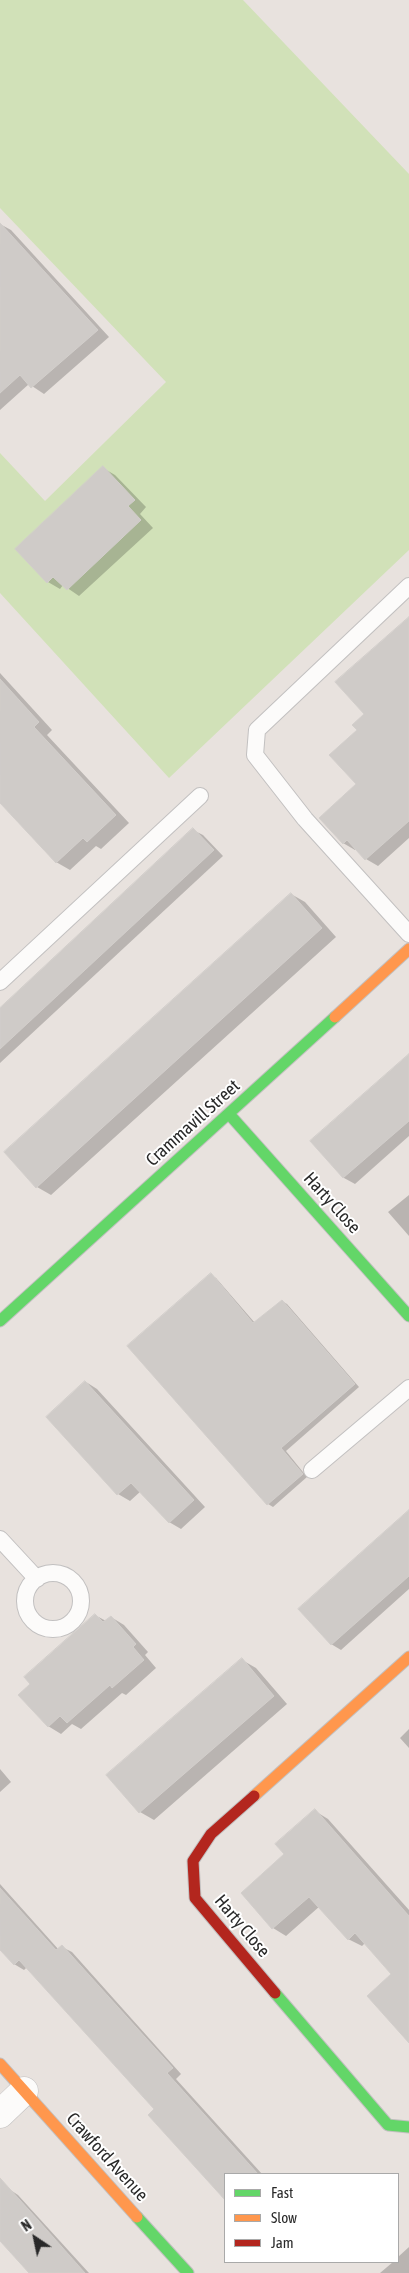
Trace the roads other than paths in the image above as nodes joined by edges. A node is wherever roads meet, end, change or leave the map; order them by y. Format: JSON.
{"nodes":[{"id":1,"x":409,"y":586,"type":"edge"},
{"id":2,"x":200,"y":796,"type":"dead end"},
{"id":3,"x":409,"y":934,"type":"edge"},
{"id":4,"x":406,"y":958,"type":"edge"},
{"id":5,"x":0,"y":982,"type":"edge"},
{"id":6,"x":229,"y":1114,"type":"junction"},
{"id":7,"x":409,"y":1316,"type":"edge"},
{"id":8,"x":0,"y":1321,"type":"edge"},
{"id":9,"x":409,"y":1388,"type":"edge"},
{"id":10,"x":312,"y":1470,"type":"dead end"},
{"id":11,"x":0,"y":1539,"type":"edge"},
{"id":12,"x":36,"y":1579,"type":"dead end"},
{"id":13,"x":409,"y":1657,"type":"edge"},
{"id":14,"x":0,"y":2064,"type":"edge"},
{"id":15,"x":24,"y":2091,"type":"junction"},
{"id":16,"x":0,"y":2114,"type":"edge"},
{"id":17,"x":409,"y":2127,"type":"edge"},
{"id":18,"x":188,"y":2273,"type":"edge"}],
"edges":[{"from":1,"to":3,"type":"lane"},
{"from":2,"to":5,"type":"lane"},
{"from":4,"to":6,"type":"street","name":"Crammavill Street"},
{"from":6,"to":7,"type":"street","name":"Harty Close"},
{"from":6,"to":8,"type":"street","name":"Crammavill Street"},
{"from":9,"to":10,"type":"lane"},
{"from":11,"to":12,"type":"lane"},
{"from":13,"to":17,"type":"street","name":"Harty Close"},
{"from":14,"to":15,"type":"street","name":"Crawford Avenue"},
{"from":15,"to":16,"type":"street"},
{"from":15,"to":18,"type":"street","name":"Crawford Avenue"}]}
